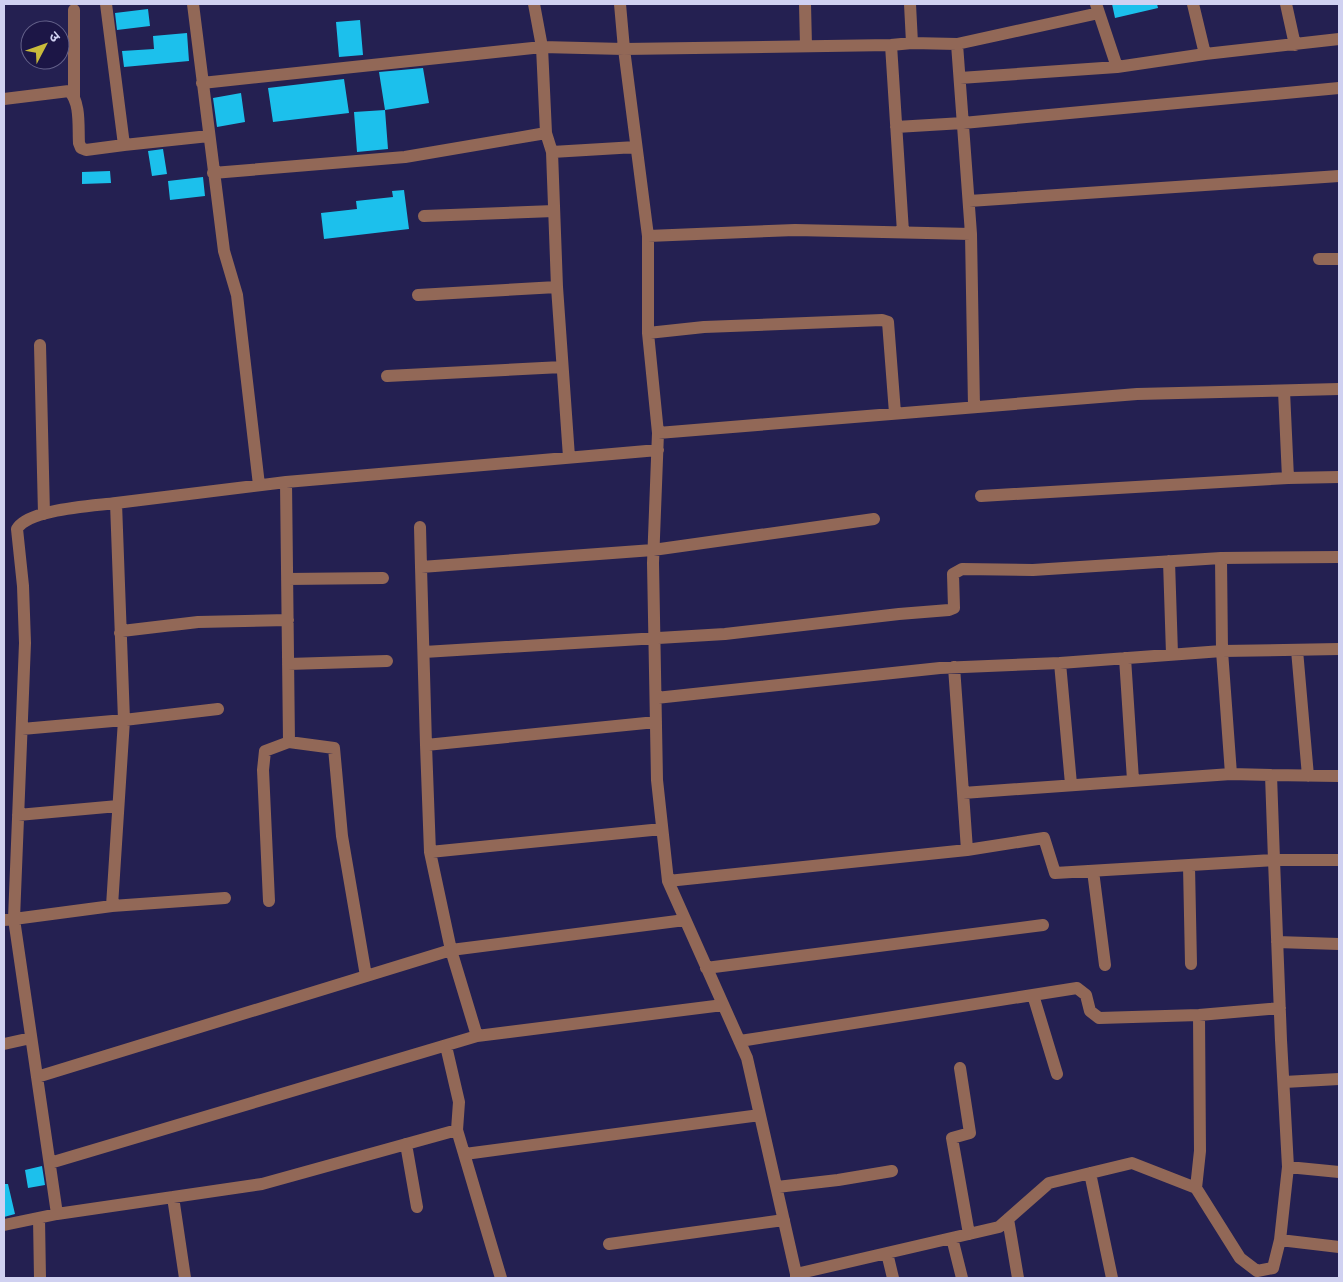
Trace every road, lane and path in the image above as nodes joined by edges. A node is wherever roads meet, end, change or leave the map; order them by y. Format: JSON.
{"nodes":[{"id":1,"x":106,"y":4,"type":"edge"},
{"id":2,"x":192,"y":4,"type":"edge"},
{"id":3,"x":534,"y":4,"type":"edge"},
{"id":4,"x":620,"y":4,"type":"edge"},
{"id":5,"x":805,"y":4,"type":"edge"},
{"id":6,"x":910,"y":4,"type":"edge"},
{"id":7,"x":1193,"y":4,"type":"edge"},
{"id":8,"x":1286,"y":4,"type":"edge"},
{"id":9,"x":1097,"y":8,"type":"edge"},
{"id":10,"x":74,"y":10,"type":"dead end"},
{"id":11,"x":1339,"y":40,"type":"edge"},
{"id":12,"x":912,"y":43,"type":"junction"},
{"id":13,"x":957,"y":44,"type":"junction"},
{"id":14,"x":891,"y":45,"type":"junction"},
{"id":15,"x":1294,"y":45,"type":"junction"},
{"id":16,"x":806,"y":46,"type":"junction"},
{"id":17,"x":542,"y":47,"type":"junction"},
{"id":18,"x":624,"y":48,"type":"junction"},
{"id":19,"x":1204,"y":54,"type":"junction"},
{"id":20,"x":1117,"y":67,"type":"junction"},
{"id":21,"x":960,"y":78,"type":"junction"},
{"id":22,"x":202,"y":83,"type":"junction"},
{"id":23,"x":1339,"y":88,"type":"edge"},
{"id":24,"x":74,"y":96,"type":"junction"},
{"id":25,"x":4,"y":99,"type":"edge"},
{"id":26,"x":963,"y":124,"type":"junction"},
{"id":27,"x":896,"y":127,"type":"junction"},
{"id":28,"x":546,"y":133,"type":"junction"},
{"id":29,"x":209,"y":136,"type":"junction"},
{"id":30,"x":124,"y":145,"type":"junction"},
{"id":31,"x":636,"y":146,"type":"junction"},
{"id":32,"x":552,"y":152,"type":"junction"},
{"id":33,"x":214,"y":173,"type":"junction"},
{"id":34,"x":1339,"y":176,"type":"edge"},
{"id":35,"x":969,"y":200,"type":"junction"},
{"id":36,"x":554,"y":211,"type":"junction"},
{"id":37,"x":424,"y":216,"type":"dead end"},
{"id":38,"x":903,"y":232,"type":"junction"},
{"id":39,"x":971,"y":234,"type":"junction"},
{"id":40,"x":648,"y":236,"type":"junction"},
{"id":41,"x":1319,"y":259,"type":"dead end"},
{"id":42,"x":1339,"y":259,"type":"edge"},
{"id":43,"x":557,"y":287,"type":"junction"},
{"id":44,"x":418,"y":295,"type":"dead end"},
{"id":45,"x":648,"y":333,"type":"junction"},
{"id":46,"x":40,"y":345,"type":"dead end"},
{"id":47,"x":562,"y":367,"type":"junction"},
{"id":48,"x":387,"y":376,"type":"dead end"},
{"id":49,"x":1339,"y":389,"type":"edge"},
{"id":50,"x":1284,"y":391,"type":"junction"},
{"id":51,"x":974,"y":407,"type":"junction"},
{"id":52,"x":895,"y":413,"type":"junction"},
{"id":53,"x":658,"y":433,"type":"junction"},
{"id":54,"x":658,"y":450,"type":"junction"},
{"id":55,"x":569,"y":457,"type":"junction"},
{"id":56,"x":1339,"y":477,"type":"edge"},
{"id":57,"x":1288,"y":478,"type":"junction"},
{"id":58,"x":286,"y":482,"type":"junction"},
{"id":59,"x":259,"y":485,"type":"junction"},
{"id":60,"x":981,"y":496,"type":"dead end"},
{"id":61,"x":116,"y":503,"type":"junction"},
{"id":62,"x":44,"y":514,"type":"junction"},
{"id":63,"x":874,"y":519,"type":"dead end"},
{"id":64,"x":420,"y":527,"type":"dead end"},
{"id":65,"x":653,"y":550,"type":"junction"},
{"id":66,"x":1339,"y":557,"type":"edge"},
{"id":67,"x":1220,"y":558,"type":"junction"},
{"id":68,"x":1169,"y":561,"type":"junction"},
{"id":69,"x":422,"y":567,"type":"junction"},
{"id":70,"x":383,"y":578,"type":"dead end"},
{"id":71,"x":287,"y":579,"type":"junction"},
{"id":72,"x":288,"y":620,"type":"junction"},
{"id":73,"x":120,"y":633,"type":"junction"},
{"id":74,"x":655,"y":637,"type":"junction"},
{"id":75,"x":1222,"y":650,"type":"junction"},
{"id":76,"x":1297,"y":650,"type":"junction"},
{"id":77,"x":1339,"y":650,"type":"edge"},
{"id":78,"x":424,"y":652,"type":"junction"},
{"id":79,"x":1172,"y":654,"type":"junction"},
{"id":80,"x":1125,"y":658,"type":"junction"},
{"id":81,"x":387,"y":661,"type":"dead end"},
{"id":82,"x":1060,"y":663,"type":"junction"},
{"id":83,"x":288,"y":664,"type":"junction"},
{"id":84,"x":954,"y":667,"type":"junction"},
{"id":85,"x":656,"y":698,"type":"junction"},
{"id":86,"x":218,"y":709,"type":"dead end"},
{"id":87,"x":124,"y":720,"type":"junction"},
{"id":88,"x":656,"y":722,"type":"junction"},
{"id":89,"x":22,"y":729,"type":"junction"},
{"id":90,"x":289,"y":742,"type":"junction"},
{"id":91,"x":426,"y":745,"type":"junction"},
{"id":92,"x":1231,"y":774,"type":"junction"},
{"id":93,"x":1271,"y":775,"type":"junction"},
{"id":94,"x":1308,"y":776,"type":"junction"},
{"id":95,"x":1339,"y":776,"type":"edge"},
{"id":96,"x":1133,"y":780,"type":"junction"},
{"id":97,"x":1071,"y":784,"type":"junction"},
{"id":98,"x":963,"y":793,"type":"junction"},
{"id":99,"x":118,"y":806,"type":"junction"},
{"id":100,"x":18,"y":815,"type":"junction"},
{"id":101,"x":662,"y":829,"type":"junction"},
{"id":102,"x":967,"y":850,"type":"junction"},
{"id":103,"x":430,"y":852,"type":"junction"},
{"id":104,"x":1274,"y":860,"type":"junction"},
{"id":105,"x":1339,"y":860,"type":"edge"},
{"id":106,"x":1189,"y":866,"type":"junction"},
{"id":107,"x":1093,"y":871,"type":"junction"},
{"id":108,"x":668,"y":881,"type":"junction"},
{"id":109,"x":225,"y":898,"type":"dead end"},
{"id":110,"x":269,"y":901,"type":"dead end"},
{"id":111,"x":112,"y":906,"type":"junction"},
{"id":112,"x":9,"y":920,"type":"edge"},
{"id":113,"x":685,"y":920,"type":"junction"},
{"id":114,"x":1042,"y":925,"type":"dead end"},
{"id":115,"x":1277,"y":942,"type":"junction"},
{"id":116,"x":1339,"y":944,"type":"edge"},
{"id":117,"x":452,"y":950,"type":"junction"},
{"id":118,"x":1191,"y":964,"type":"dead end"},
{"id":119,"x":1105,"y":965,"type":"dead end"},
{"id":120,"x":706,"y":968,"type":"junction"},
{"id":121,"x":366,"y":976,"type":"junction"},
{"id":122,"x":1033,"y":995,"type":"junction"},
{"id":123,"x":723,"y":1005,"type":"junction"},
{"id":124,"x":1280,"y":1008,"type":"junction"},
{"id":125,"x":1199,"y":1014,"type":"junction"},
{"id":126,"x":477,"y":1036,"type":"junction"},
{"id":127,"x":31,"y":1038,"type":"junction"},
{"id":128,"x":740,"y":1041,"type":"junction"},
{"id":129,"x":4,"y":1044,"type":"edge"},
{"id":130,"x":446,"y":1046,"type":"junction"},
{"id":131,"x":960,"y":1068,"type":"dead end"},
{"id":132,"x":1057,"y":1074,"type":"dead end"},
{"id":133,"x":37,"y":1077,"type":"junction"},
{"id":134,"x":1339,"y":1079,"type":"edge"},
{"id":135,"x":1284,"y":1082,"type":"junction"},
{"id":136,"x":760,"y":1115,"type":"junction"},
{"id":137,"x":457,"y":1130,"type":"junction"},
{"id":138,"x":406,"y":1144,"type":"junction"},
{"id":139,"x":465,"y":1154,"type":"junction"},
{"id":140,"x":50,"y":1163,"type":"junction"},
{"id":141,"x":1288,"y":1167,"type":"junction"},
{"id":142,"x":892,"y":1170,"type":"dead end"},
{"id":143,"x":1339,"y":1172,"type":"edge"},
{"id":144,"x":1090,"y":1173,"type":"junction"},
{"id":145,"x":777,"y":1187,"type":"junction"},
{"id":146,"x":1196,"y":1188,"type":"junction"},
{"id":147,"x":173,"y":1197,"type":"junction"},
{"id":148,"x":417,"y":1207,"type":"dead end"},
{"id":149,"x":57,"y":1214,"type":"junction"},
{"id":150,"x":39,"y":1218,"type":"junction"},
{"id":151,"x":1008,"y":1219,"type":"junction"},
{"id":152,"x":784,"y":1220,"type":"junction"},
{"id":153,"x":4,"y":1225,"type":"edge"},
{"id":154,"x":969,"y":1234,"type":"junction"},
{"id":155,"x":952,"y":1238,"type":"junction"},
{"id":156,"x":1280,"y":1240,"type":"junction"},
{"id":157,"x":609,"y":1244,"type":"dead end"},
{"id":158,"x":1339,"y":1247,"type":"edge"},
{"id":159,"x":887,"y":1253,"type":"junction"},
{"id":160,"x":796,"y":1276,"type":"edge"},
{"id":161,"x":40,"y":1278,"type":"edge"},
{"id":162,"x":185,"y":1278,"type":"edge"},
{"id":163,"x":501,"y":1278,"type":"edge"},
{"id":164,"x":893,"y":1278,"type":"edge"},
{"id":165,"x":962,"y":1278,"type":"edge"},
{"id":166,"x":1018,"y":1278,"type":"edge"},
{"id":167,"x":1112,"y":1278,"type":"edge"}],
"edges":[{"from":1,"to":30,"type":"street"},
{"from":2,"to":22,"type":"street"},
{"from":3,"to":17,"type":"street"},
{"from":4,"to":18,"type":"street"},
{"from":5,"to":16,"type":"street"},
{"from":6,"to":12,"type":"street"},
{"from":7,"to":19,"type":"street"},
{"from":8,"to":15,"type":"street"},
{"from":9,"to":13,"type":"street"},
{"from":9,"to":20,"type":"street"},
{"from":10,"to":24,"type":"street"},
{"from":11,"to":15,"type":"street"},
{"from":12,"to":13,"type":"street"},
{"from":12,"to":14,"type":"street"},
{"from":13,"to":21,"type":"street"},
{"from":14,"to":16,"type":"street"},
{"from":14,"to":27,"type":"street"},
{"from":15,"to":19,"type":"street"},
{"from":16,"to":18,"type":"street"},
{"from":17,"to":18,"type":"street"},
{"from":17,"to":22,"type":"street"},
{"from":17,"to":28,"type":"street"},
{"from":18,"to":31,"type":"street"},
{"from":19,"to":20,"type":"street"},
{"from":20,"to":21,"type":"street"},
{"from":21,"to":26,"type":"street"},
{"from":22,"to":29,"type":"street"},
{"from":23,"to":26,"type":"street"},
{"from":24,"to":25,"type":"street"},
{"from":24,"to":30,"type":"street"},
{"from":26,"to":27,"type":"street"},
{"from":26,"to":35,"type":"street"},
{"from":27,"to":38,"type":"street"},
{"from":28,"to":32,"type":"street"},
{"from":28,"to":33,"type":"street"},
{"from":29,"to":30,"type":"street"},
{"from":29,"to":33,"type":"street"},
{"from":31,"to":32,"type":"street"},
{"from":31,"to":40,"type":"street"},
{"from":32,"to":36,"type":"street"},
{"from":33,"to":59,"type":"street"},
{"from":34,"to":35,"type":"street"},
{"from":35,"to":39,"type":"street"},
{"from":36,"to":37,"type":"street"},
{"from":36,"to":43,"type":"street"},
{"from":38,"to":39,"type":"street"},
{"from":38,"to":40,"type":"street"},
{"from":39,"to":51,"type":"street"},
{"from":40,"to":45,"type":"street"},
{"from":41,"to":42,"type":"street"},
{"from":43,"to":44,"type":"street"},
{"from":43,"to":47,"type":"street"},
{"from":45,"to":52,"type":"street"},
{"from":45,"to":53,"type":"street"},
{"from":46,"to":62,"type":"street"},
{"from":47,"to":48,"type":"street"},
{"from":47,"to":55,"type":"street"},
{"from":49,"to":50,"type":"street"},
{"from":50,"to":51,"type":"street"},
{"from":50,"to":57,"type":"street"},
{"from":51,"to":52,"type":"street"},
{"from":52,"to":53,"type":"street"},
{"from":53,"to":54,"type":"street"},
{"from":54,"to":55,"type":"street"},
{"from":54,"to":65,"type":"street"},
{"from":55,"to":58,"type":"street"},
{"from":56,"to":57,"type":"street"},
{"from":57,"to":60,"type":"street"},
{"from":58,"to":59,"type":"street"},
{"from":58,"to":71,"type":"street"},
{"from":59,"to":61,"type":"street"},
{"from":61,"to":62,"type":"street"},
{"from":61,"to":73,"type":"street"},
{"from":62,"to":89,"type":"street"},
{"from":63,"to":65,"type":"street"},
{"from":64,"to":69,"type":"street"},
{"from":65,"to":69,"type":"street"},
{"from":65,"to":74,"type":"street"},
{"from":66,"to":67,"type":"street"},
{"from":67,"to":68,"type":"street"},
{"from":67,"to":75,"type":"street"},
{"from":68,"to":74,"type":"street"},
{"from":68,"to":79,"type":"street"},
{"from":69,"to":78,"type":"street"},
{"from":70,"to":71,"type":"street"},
{"from":71,"to":72,"type":"street"},
{"from":72,"to":73,"type":"street"},
{"from":72,"to":83,"type":"street"},
{"from":73,"to":87,"type":"street"},
{"from":74,"to":78,"type":"street"},
{"from":74,"to":85,"type":"street"},
{"from":75,"to":76,"type":"street"},
{"from":75,"to":79,"type":"street"},
{"from":75,"to":92,"type":"street"},
{"from":76,"to":77,"type":"street"},
{"from":76,"to":94,"type":"street"},
{"from":78,"to":91,"type":"street"},
{"from":79,"to":80,"type":"street"},
{"from":80,"to":82,"type":"street"},
{"from":80,"to":96,"type":"street"},
{"from":81,"to":83,"type":"street"},
{"from":82,"to":84,"type":"street"},
{"from":82,"to":97,"type":"street"},
{"from":83,"to":90,"type":"street"},
{"from":84,"to":85,"type":"street"},
{"from":84,"to":98,"type":"street"},
{"from":85,"to":88,"type":"street"},
{"from":86,"to":87,"type":"street"},
{"from":87,"to":89,"type":"street"},
{"from":87,"to":99,"type":"street"},
{"from":88,"to":91,"type":"street"},
{"from":88,"to":101,"type":"street"},
{"from":89,"to":100,"type":"street"},
{"from":90,"to":110,"type":"street"},
{"from":90,"to":121,"type":"street"},
{"from":91,"to":103,"type":"street"},
{"from":92,"to":93,"type":"street"},
{"from":92,"to":96,"type":"street"},
{"from":93,"to":94,"type":"street"},
{"from":93,"to":104,"type":"street"},
{"from":94,"to":95,"type":"street"},
{"from":96,"to":97,"type":"street"},
{"from":97,"to":98,"type":"street"},
{"from":98,"to":102,"type":"street"},
{"from":99,"to":100,"type":"street"},
{"from":99,"to":111,"type":"street"},
{"from":100,"to":112,"type":"street"},
{"from":101,"to":103,"type":"street"},
{"from":101,"to":108,"type":"street"},
{"from":102,"to":107,"type":"street"},
{"from":102,"to":108,"type":"street"},
{"from":103,"to":117,"type":"street"},
{"from":104,"to":105,"type":"street"},
{"from":104,"to":106,"type":"street"},
{"from":104,"to":115,"type":"street"},
{"from":106,"to":107,"type":"street"},
{"from":106,"to":118,"type":"street"},
{"from":107,"to":119,"type":"street"},
{"from":108,"to":113,"type":"street"},
{"from":109,"to":111,"type":"street"},
{"from":111,"to":112,"type":"street"},
{"from":112,"to":127,"type":"street"},
{"from":113,"to":117,"type":"street"},
{"from":113,"to":120,"type":"street"},
{"from":114,"to":120,"type":"street"},
{"from":115,"to":116,"type":"street"},
{"from":115,"to":124,"type":"street"},
{"from":117,"to":121,"type":"street"},
{"from":117,"to":126,"type":"street"},
{"from":120,"to":123,"type":"street"},
{"from":121,"to":133,"type":"street"},
{"from":122,"to":125,"type":"street"},
{"from":122,"to":128,"type":"street"},
{"from":122,"to":132,"type":"street"},
{"from":123,"to":126,"type":"street"},
{"from":123,"to":128,"type":"street"},
{"from":124,"to":125,"type":"street"},
{"from":124,"to":135,"type":"street"},
{"from":125,"to":146,"type":"street"},
{"from":126,"to":130,"type":"street"},
{"from":127,"to":129,"type":"street"},
{"from":127,"to":133,"type":"street"},
{"from":128,"to":136,"type":"street"},
{"from":130,"to":137,"type":"street"},
{"from":130,"to":140,"type":"street"},
{"from":131,"to":154,"type":"street"},
{"from":133,"to":140,"type":"street"},
{"from":134,"to":135,"type":"street"},
{"from":135,"to":141,"type":"street"},
{"from":136,"to":139,"type":"street"},
{"from":136,"to":145,"type":"street"},
{"from":137,"to":138,"type":"street"},
{"from":137,"to":139,"type":"street"},
{"from":138,"to":147,"type":"street"},
{"from":138,"to":148,"type":"street"},
{"from":139,"to":163,"type":"street"},
{"from":140,"to":149,"type":"street"},
{"from":141,"to":143,"type":"street"},
{"from":141,"to":156,"type":"street"},
{"from":142,"to":145,"type":"street"},
{"from":144,"to":146,"type":"street"},
{"from":144,"to":151,"type":"street"},
{"from":144,"to":167,"type":"street"},
{"from":145,"to":152,"type":"street"},
{"from":146,"to":156,"type":"street"},
{"from":147,"to":149,"type":"street"},
{"from":147,"to":162,"type":"street"},
{"from":149,"to":150,"type":"street"},
{"from":150,"to":153,"type":"street"},
{"from":150,"to":161,"type":"street"},
{"from":151,"to":154,"type":"street"},
{"from":151,"to":166,"type":"street"},
{"from":152,"to":157,"type":"street"},
{"from":152,"to":160,"type":"street"},
{"from":154,"to":155,"type":"street"},
{"from":155,"to":159,"type":"street"},
{"from":155,"to":165,"type":"street"},
{"from":156,"to":158,"type":"street"},
{"from":159,"to":160,"type":"street"},
{"from":159,"to":164,"type":"street"}]}
